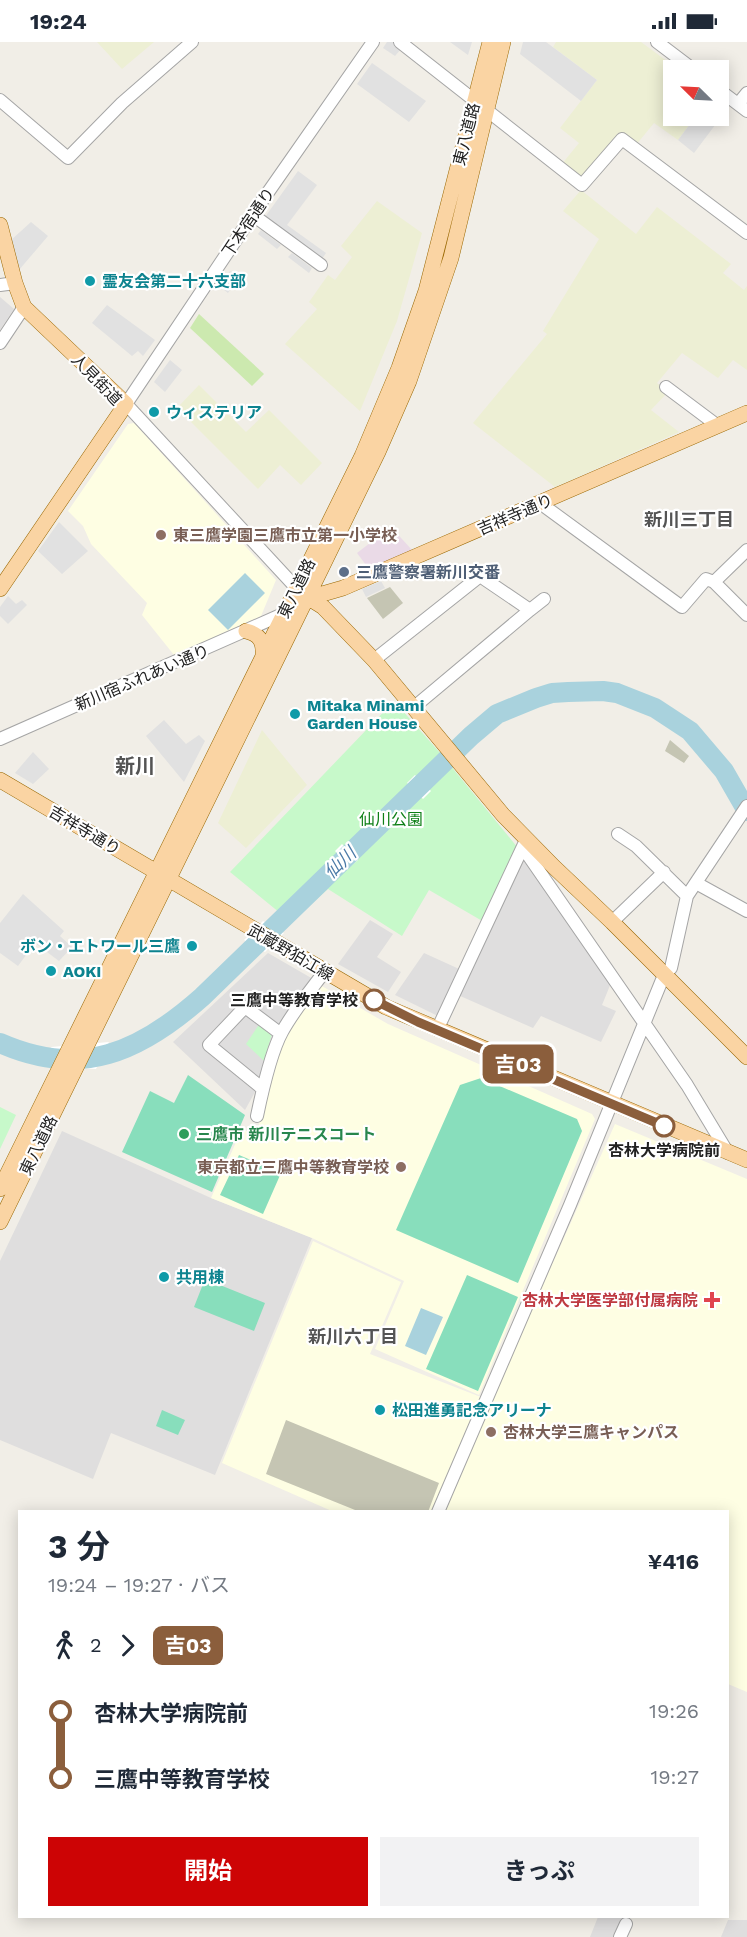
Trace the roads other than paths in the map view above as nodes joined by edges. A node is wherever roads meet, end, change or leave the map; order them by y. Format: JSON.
{"nodes":[{"id":1,"x":373,"y":42,"type":"edge"},
{"id":2,"x":400,"y":42,"type":"edge"},
{"id":3,"x":490,"y":42,"type":"edge"},
{"id":4,"x":504,"y":42,"type":"edge"},
{"id":5,"x":657,"y":42,"type":"edge"},
{"id":6,"x":190,"y":43,"type":"edge"},
{"id":7,"x":681,"y":60,"type":"edge"},
{"id":8,"x":747,"y":93,"type":"edge"},
{"id":9,"x":729,"y":97,"type":"edge"},
{"id":10,"x":0,"y":100,"type":"edge"},
{"id":11,"x":475,"y":100,"type":"junction"},
{"id":12,"x":743,"y":107,"type":"edge"},
{"id":13,"x":487,"y":111,"type":"junction"},
{"id":14,"x":253,"y":215,"type":"junction"},
{"id":15,"x":0,"y":225,"type":"edge"},
{"id":16,"x":747,"y":233,"type":"edge"},
{"id":17,"x":321,"y":266,"type":"dead end"},
{"id":18,"x":8,"y":284,"type":"edge"},
{"id":19,"x":24,"y":307,"type":"junction"},
{"id":20,"x":0,"y":343,"type":"edge"},
{"id":21,"x":666,"y":387,"type":"dead end"},
{"id":22,"x":126,"y":404,"type":"junction"},
{"id":23,"x":747,"y":413,"type":"edge"},
{"id":24,"x":718,"y":426,"type":"junction"},
{"id":25,"x":540,"y":503,"type":"junction"},
{"id":26,"x":747,"y":550,"type":"edge"},
{"id":27,"x":714,"y":582,"type":"junction"},
{"id":28,"x":0,"y":589,"type":"edge"},
{"id":29,"x":301,"y":593,"type":"junction"},
{"id":30,"x":543,"y":598,"type":"dead end"},
{"id":31,"x":530,"y":610,"type":"junction"},
{"id":32,"x":283,"y":614,"type":"junction"},
{"id":33,"x":747,"y":615,"type":"edge"},
{"id":34,"x":246,"y":631,"type":"junction"},
{"id":35,"x":263,"y":655,"type":"junction"},
{"id":36,"x":375,"y":660,"type":"junction"},
{"id":37,"x":413,"y":708,"type":"junction"},
{"id":38,"x":0,"y":738,"type":"edge"},
{"id":39,"x":0,"y":780,"type":"edge"},
{"id":40,"x":747,"y":806,"type":"edge"},
{"id":41,"x":618,"y":834,"type":"dead end"},
{"id":42,"x":526,"y":839,"type":"junction"},
{"id":43,"x":663,"y":872,"type":"junction"},
{"id":44,"x":163,"y":876,"type":"junction"},
{"id":45,"x":696,"y":883,"type":"junction"},
{"id":46,"x":687,"y":896,"type":"junction"},
{"id":47,"x":747,"y":911,"type":"edge"},
{"id":48,"x":612,"y":922,"type":"junction"},
{"id":49,"x":325,"y":971,"type":"junction"},
{"id":50,"x":664,"y":975,"type":"junction"},
{"id":51,"x":645,"y":1023,"type":"junction"},
{"id":52,"x":437,"y":1030,"type":"junction"},
{"id":53,"x":281,"y":1034,"type":"junction"},
{"id":54,"x":747,"y":1058,"type":"edge"},
{"id":55,"x":69,"y":1067,"type":"junction"},
{"id":56,"x":263,"y":1089,"type":"junction"},
{"id":57,"x":611,"y":1104,"type":"junction"},
{"id":58,"x":257,"y":1116,"type":"dead end"},
{"id":59,"x":728,"y":1153,"type":"junction"},
{"id":60,"x":747,"y":1160,"type":"edge"},
{"id":61,"x":0,"y":1189,"type":"edge"},
{"id":62,"x":0,"y":1222,"type":"edge"},
{"id":63,"x":439,"y":1510,"type":"edge"},
{"id":64,"x":626,"y":1924,"type":"dead end"},
{"id":65,"x":620,"y":1937,"type":"edge"}],
"edges":[{"from":1,"to":14,"type":"street","name":"下本宿通り"},
{"from":2,"to":11,"type":"street"},
{"from":3,"to":11,"type":"main road","name":"東八道路"},
{"from":4,"to":13,"type":"main road","name":"東八道路"},
{"from":5,"to":7,"type":"street"},
{"from":6,"to":10,"type":"street"},
{"from":8,"to":12,"type":"street"},
{"from":9,"to":12,"type":"street"},
{"from":11,"to":13,"type":"street"},
{"from":11,"to":29,"type":"main road","name":"東八道路"},
{"from":13,"to":16,"type":"street"},
{"from":13,"to":29,"type":"main road","name":"東八道路"},
{"from":14,"to":17,"type":"street"},
{"from":14,"to":22,"type":"street","name":"下本宿通り"},
{"from":15,"to":18,"type":"main road","name":"人見街道"},
{"from":18,"to":19,"type":"main road","name":"人見街道"},
{"from":19,"to":20,"type":"street"},
{"from":19,"to":22,"type":"main road","name":"人見街道"},
{"from":21,"to":24,"type":"street"},
{"from":22,"to":28,"type":"main road","name":"人見街道"},
{"from":22,"to":29,"type":"street"},
{"from":23,"to":24,"type":"main road","name":"吉祥寺通り"},
{"from":24,"to":25,"type":"main road","name":"吉祥寺通り"},
{"from":25,"to":27,"type":"street"},
{"from":25,"to":29,"type":"main road","name":"吉祥寺通り"},
{"from":26,"to":27,"type":"street"},
{"from":27,"to":33,"type":"street"},
{"from":29,"to":32,"type":"main road","name":"吉祥寺通り"},
{"from":29,"to":36,"type":"main road"},
{"from":29,"to":44,"type":"main road","name":"東八道路"},
{"from":30,"to":31,"type":"street"},
{"from":31,"to":36,"type":"street"},
{"from":31,"to":37,"type":"street"},
{"from":32,"to":34,"type":"street","name":"新川宿ふれあい通り"},
{"from":32,"to":35,"type":"main road","name":"東八道路"},
{"from":34,"to":35,"type":"main road"},
{"from":34,"to":38,"type":"street","name":"新川宿ふれあい通り"},
{"from":35,"to":44,"type":"main road","name":"東八道路"},
{"from":36,"to":37,"type":"main road"},
{"from":37,"to":42,"type":"main road"},
{"from":39,"to":44,"type":"main road","name":"吉祥寺通り"},
{"from":40,"to":45,"type":"street"},
{"from":41,"to":43,"type":"street"},
{"from":42,"to":48,"type":"main road"},
{"from":42,"to":51,"type":"street"},
{"from":42,"to":52,"type":"street"},
{"from":43,"to":46,"type":"street"},
{"from":43,"to":48,"type":"street"},
{"from":44,"to":49,"type":"main road","name":"武蔵野狛江線"},
{"from":44,"to":55,"type":"main road","name":"東八道路"},
{"from":44,"to":55,"type":"main road","name":"東八道路"},
{"from":45,"to":46,"type":"street"},
{"from":45,"to":47,"type":"street"},
{"from":46,"to":50,"type":"street"},
{"from":48,"to":50,"type":"main road"},
{"from":49,"to":52,"type":"main road","name":"武蔵野狛江線"},
{"from":49,"to":53,"type":"street"},
{"from":50,"to":51,"type":"street"},
{"from":50,"to":54,"type":"main road"},
{"from":51,"to":57,"type":"street"},
{"from":51,"to":59,"type":"street"},
{"from":52,"to":57,"type":"main road","name":"武蔵野狛江線"},
{"from":53,"to":56,"type":"street"},
{"from":53,"to":56,"type":"street"},
{"from":55,"to":61,"type":"main road","name":"東八道路"},
{"from":55,"to":62,"type":"main road","name":"東八道路"},
{"from":56,"to":58,"type":"street"},
{"from":57,"to":59,"type":"main road","name":"武蔵野狛江線"},
{"from":57,"to":63,"type":"street"},
{"from":59,"to":60,"type":"main road","name":"武蔵野狛江線"},
{"from":64,"to":65,"type":"street"}]}
